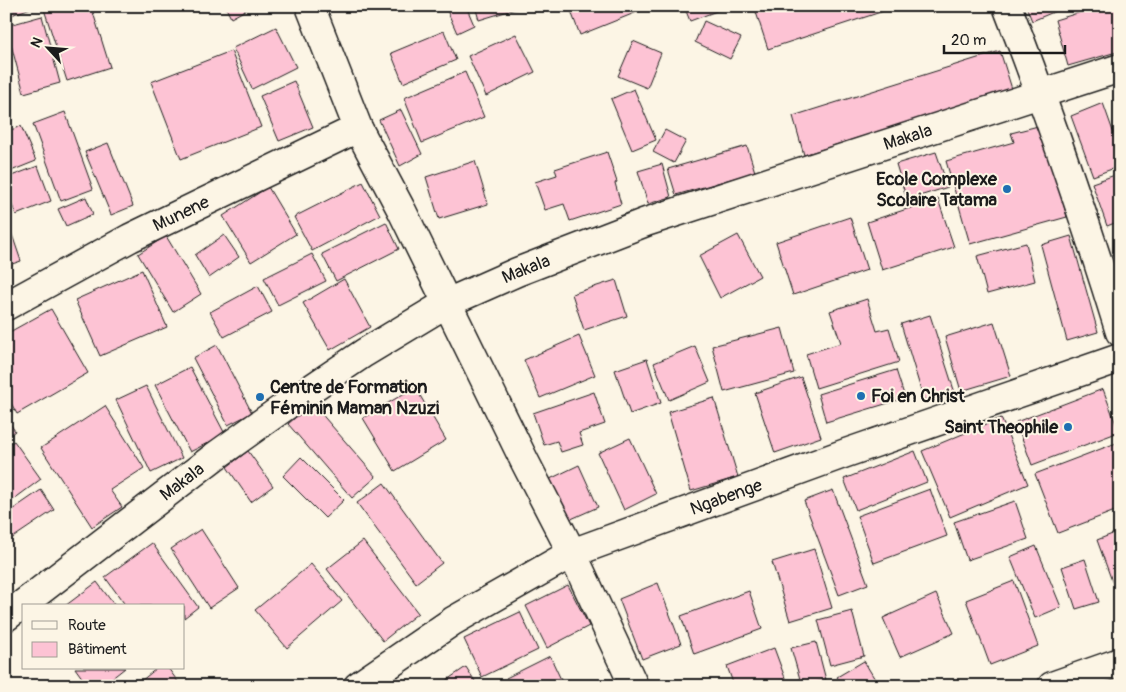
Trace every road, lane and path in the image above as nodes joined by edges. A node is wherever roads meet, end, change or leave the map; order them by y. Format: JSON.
{"nodes":[{"id":1,"x":310,"y":6,"type":"edge"},
{"id":2,"x":1007,"y":6,"type":"edge"},
{"id":3,"x":1120,"y":68,"type":"edge"},
{"id":4,"x":1042,"y":94,"type":"junction"},
{"id":5,"x":358,"y":128,"type":"junction"},
{"id":6,"x":447,"y":303,"type":"junction"},
{"id":7,"x":6,"y":306,"type":"edge"},
{"id":8,"x":1120,"y":332,"type":"edge"},
{"id":9,"x":1120,"y":358,"type":"edge"},
{"id":10,"x":572,"y":553,"type":"junction"},
{"id":11,"x":23,"y":604,"type":"edge"},
{"id":12,"x":22,"y":605,"type":"edge"},
{"id":13,"x":6,"y":617,"type":"edge"},
{"id":14,"x":1120,"y":662,"type":"edge"},
{"id":15,"x":358,"y":686,"type":"edge"},
{"id":16,"x":634,"y":686,"type":"edge"},
{"id":17,"x":1052,"y":686,"type":"edge"}],
"edges":[{"from":1,"to":5,"type":"street"},
{"from":2,"to":4,"type":"street"},
{"from":3,"to":4,"type":"street","name":"Makala"},
{"from":4,"to":6,"type":"street","name":"Makala"},
{"from":4,"to":8,"type":"street"},
{"from":5,"to":6,"type":"street"},
{"from":5,"to":7,"type":"street","name":"Munene"},
{"from":6,"to":10,"type":"street"},
{"from":6,"to":11,"type":"street","name":"Makala"},
{"from":9,"to":10,"type":"street","name":"Ngabenge"},
{"from":10,"to":15,"type":"street","name":"Ngabenge"},
{"from":10,"to":16,"type":"street"},
{"from":12,"to":13,"type":"street","name":"Makala"},
{"from":14,"to":17,"type":"street"}]}
